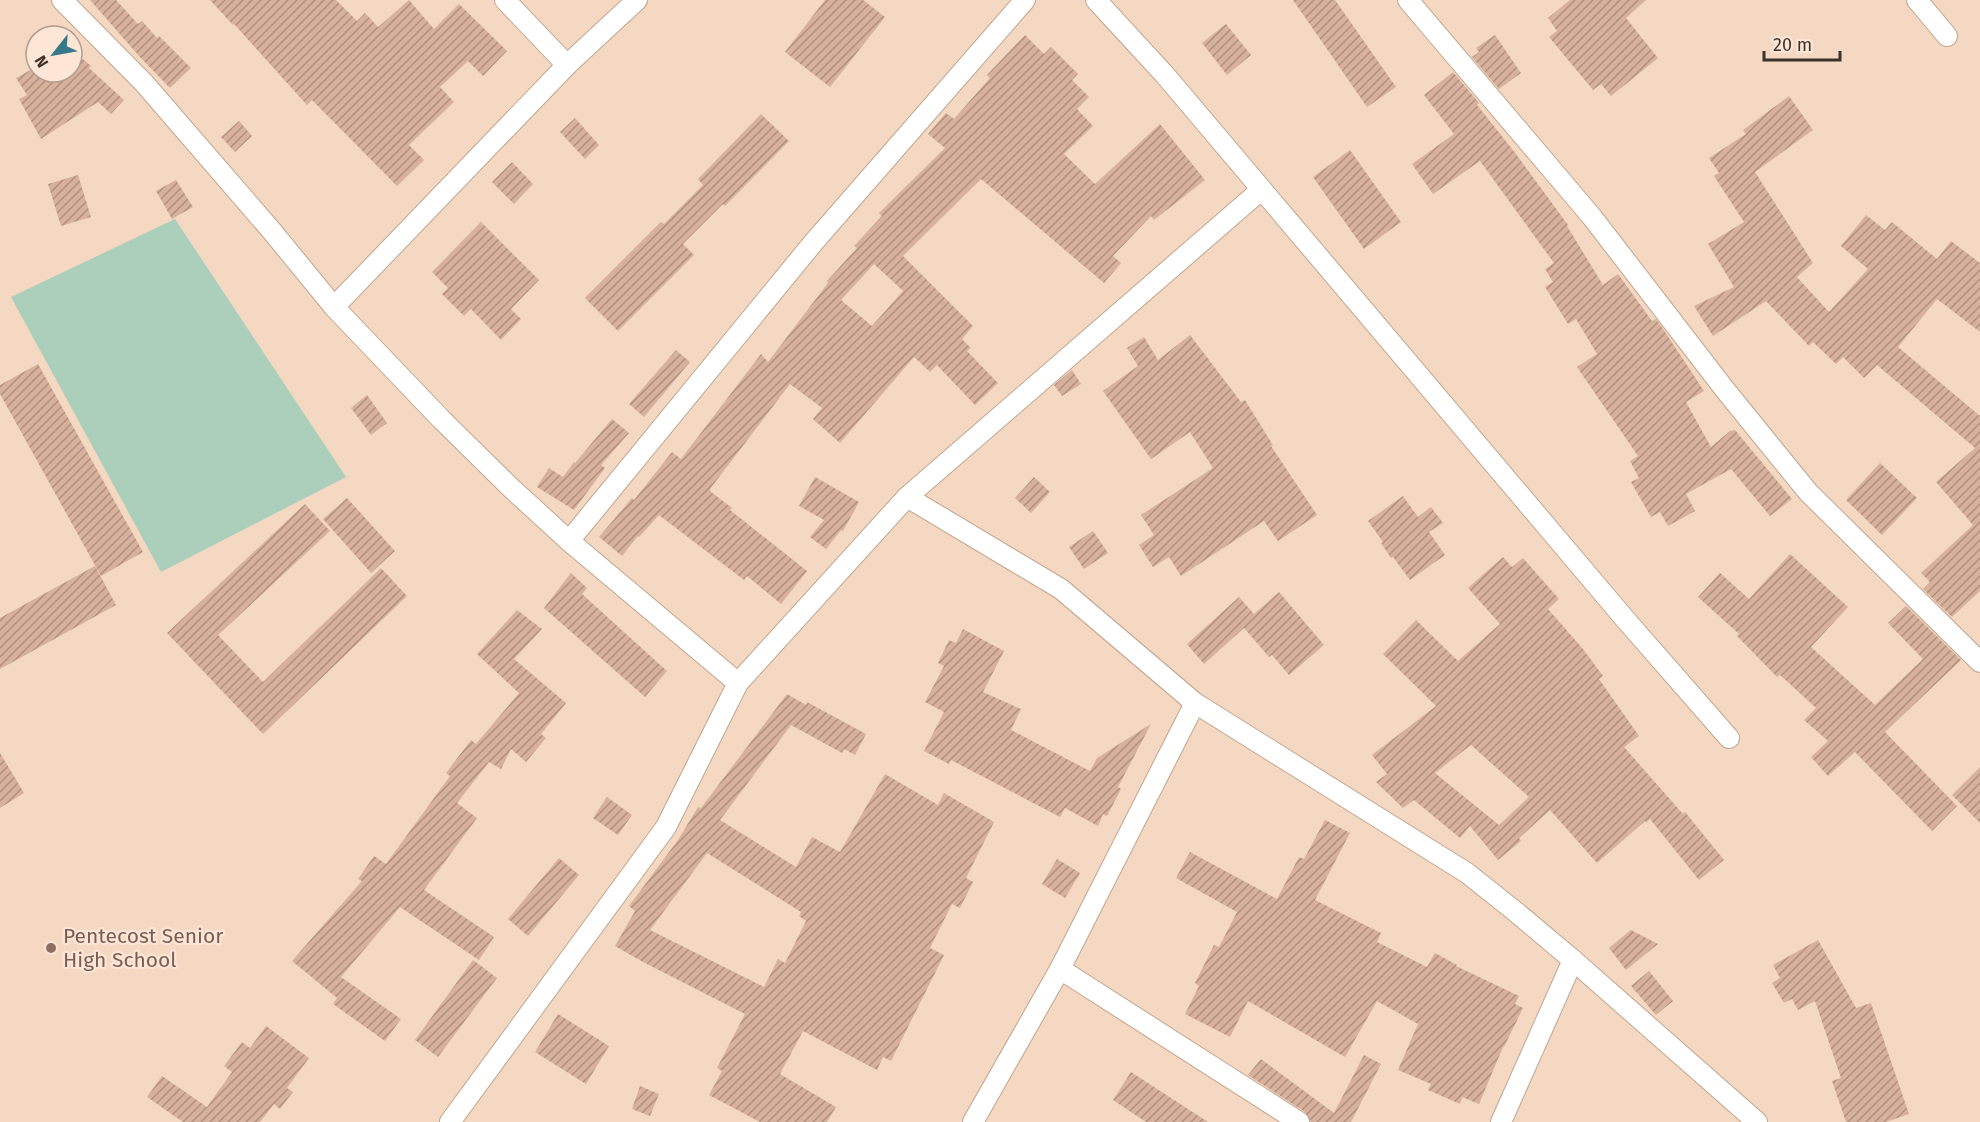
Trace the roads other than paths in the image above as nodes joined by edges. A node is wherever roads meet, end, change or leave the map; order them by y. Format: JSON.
{"nodes":[{"id":1,"x":62,"y":0,"type":"edge"},
{"id":2,"x":505,"y":0,"type":"edge"},
{"id":3,"x":637,"y":0,"type":"edge"},
{"id":4,"x":1025,"y":0,"type":"edge"},
{"id":5,"x":1096,"y":0,"type":"edge"},
{"id":6,"x":1408,"y":0,"type":"edge"},
{"id":7,"x":1917,"y":0,"type":"edge"},
{"id":8,"x":1947,"y":36,"type":"dead end"},
{"id":9,"x":567,"y":65,"type":"junction"},
{"id":10,"x":1261,"y":190,"type":"junction"},
{"id":11,"x":334,"y":307,"type":"junction"},
{"id":12,"x":907,"y":497,"type":"junction"},
{"id":13,"x":569,"y":541,"type":"junction"},
{"id":14,"x":1980,"y":662,"type":"edge"},
{"id":15,"x":738,"y":683,"type":"junction"},
{"id":16,"x":1195,"y":703,"type":"junction"},
{"id":17,"x":1729,"y":738,"type":"dead end"},
{"id":18,"x":1573,"y":960,"type":"junction"},
{"id":19,"x":1060,"y":969,"type":"junction"},
{"id":20,"x":450,"y":1122,"type":"edge"},
{"id":21,"x":974,"y":1122,"type":"edge"},
{"id":22,"x":1299,"y":1122,"type":"edge"},
{"id":23,"x":1501,"y":1122,"type":"edge"},
{"id":24,"x":1757,"y":1122,"type":"edge"}],
"edges":[{"from":1,"to":11,"type":"street"},
{"from":2,"to":9,"type":"street"},
{"from":3,"to":9,"type":"street"},
{"from":4,"to":13,"type":"street"},
{"from":5,"to":10,"type":"street"},
{"from":6,"to":14,"type":"street"},
{"from":7,"to":8,"type":"street"},
{"from":9,"to":11,"type":"street"},
{"from":10,"to":12,"type":"street"},
{"from":10,"to":17,"type":"street"},
{"from":11,"to":13,"type":"street"},
{"from":12,"to":15,"type":"street"},
{"from":12,"to":16,"type":"street"},
{"from":13,"to":15,"type":"street"},
{"from":15,"to":20,"type":"street"},
{"from":16,"to":18,"type":"street"},
{"from":16,"to":19,"type":"street"},
{"from":18,"to":23,"type":"street"},
{"from":18,"to":24,"type":"street"},
{"from":19,"to":21,"type":"street"},
{"from":19,"to":22,"type":"street"}]}
